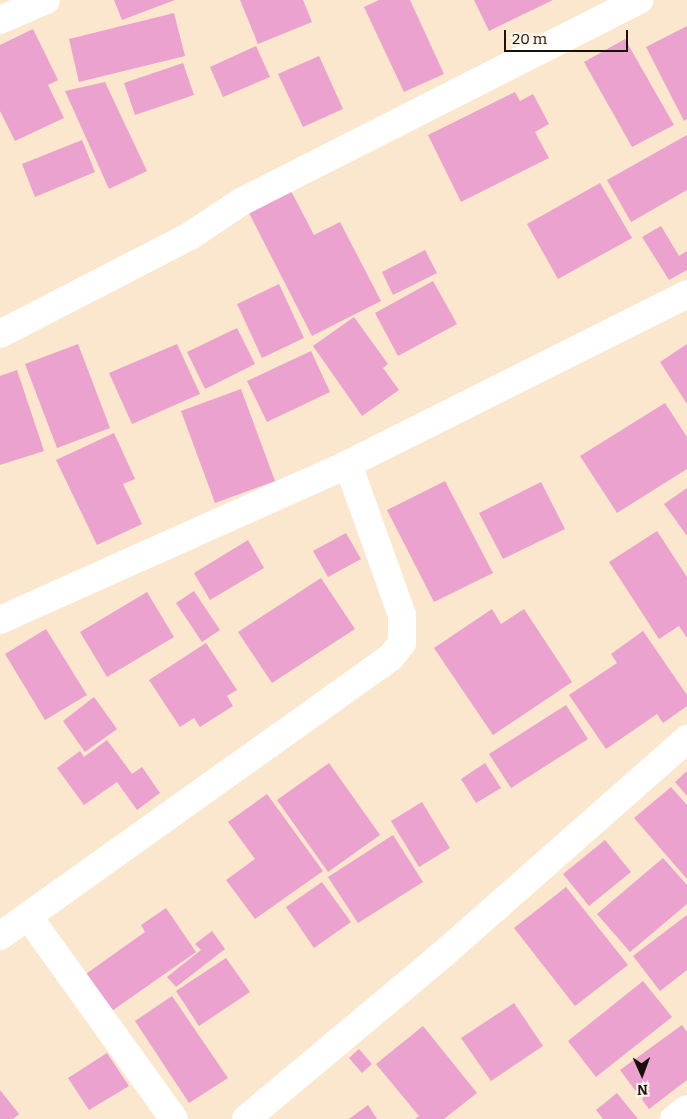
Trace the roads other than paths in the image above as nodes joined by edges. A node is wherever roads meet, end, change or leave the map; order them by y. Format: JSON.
{"nodes":[{"id":1,"x":46,"y":0,"type":"edge"},
{"id":2,"x":640,"y":0,"type":"edge"},
{"id":3,"x":0,"y":20,"type":"edge"},
{"id":4,"x":687,"y":294,"type":"edge"},
{"id":5,"x":0,"y":334,"type":"edge"},
{"id":6,"x":348,"y":464,"type":"junction"},
{"id":7,"x":0,"y":620,"type":"edge"},
{"id":8,"x":687,"y":739,"type":"edge"},
{"id":9,"x":28,"y":916,"type":"junction"},
{"id":10,"x":0,"y":936,"type":"edge"},
{"id":11,"x":687,"y":1109,"type":"edge"},
{"id":12,"x":174,"y":1119,"type":"edge"},
{"id":13,"x":246,"y":1119,"type":"edge"},
{"id":14,"x":674,"y":1119,"type":"edge"}],
"edges":[{"from":1,"to":3,"type":"street"},
{"from":2,"to":5,"type":"street"},
{"from":4,"to":6,"type":"street"},
{"from":6,"to":7,"type":"street"},
{"from":6,"to":9,"type":"street"},
{"from":8,"to":13,"type":"street"},
{"from":9,"to":10,"type":"street"},
{"from":9,"to":12,"type":"street"},
{"from":11,"to":14,"type":"street"}]}
